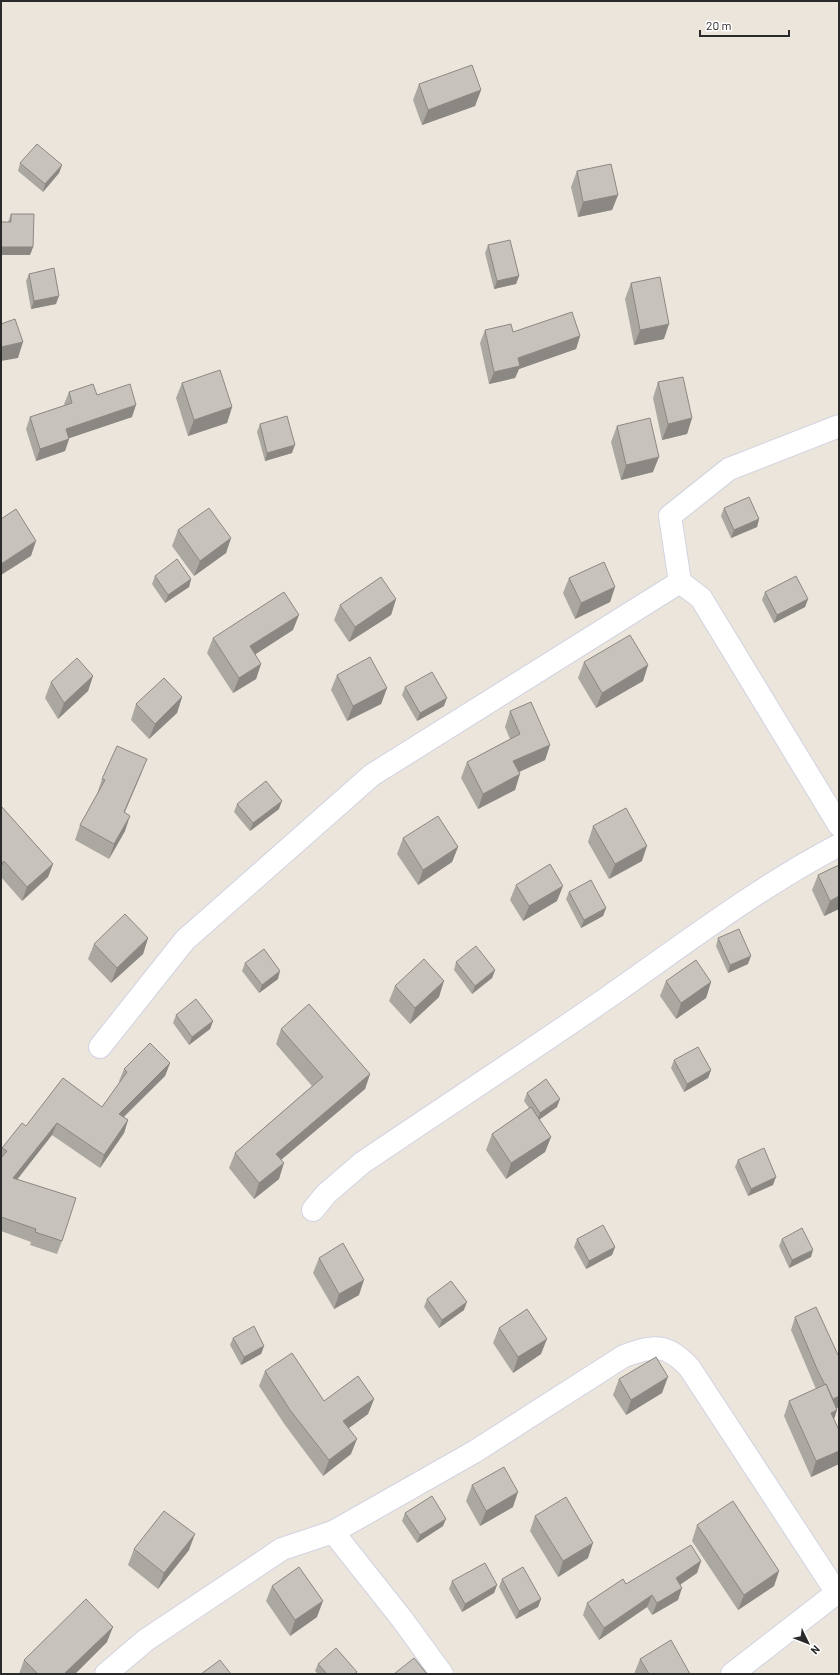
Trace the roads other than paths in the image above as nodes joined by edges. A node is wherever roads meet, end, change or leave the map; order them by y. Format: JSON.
{"nodes":[{"id":1,"x":839,"y":426,"type":"edge"},
{"id":2,"x":680,"y":582,"type":"junction"},
{"id":3,"x":839,"y":825,"type":"edge"},
{"id":4,"x":839,"y":845,"type":"edge"},
{"id":5,"x":100,"y":1047,"type":"dead end"},
{"id":6,"x":313,"y":1210,"type":"dead end"},
{"id":7,"x":333,"y":1532,"type":"junction"},
{"id":8,"x":838,"y":1592,"type":"edge"},
{"id":9,"x":106,"y":1674,"type":"edge"},
{"id":10,"x":442,"y":1674,"type":"edge"},
{"id":11,"x":732,"y":1674,"type":"edge"}],
"edges":[{"from":1,"to":2,"type":"street"},
{"from":2,"to":3,"type":"street"},
{"from":2,"to":5,"type":"street"},
{"from":4,"to":6,"type":"street"},
{"from":7,"to":8,"type":"street"},
{"from":7,"to":9,"type":"street"},
{"from":7,"to":10,"type":"street"},
{"from":8,"to":11,"type":"street"}]}
